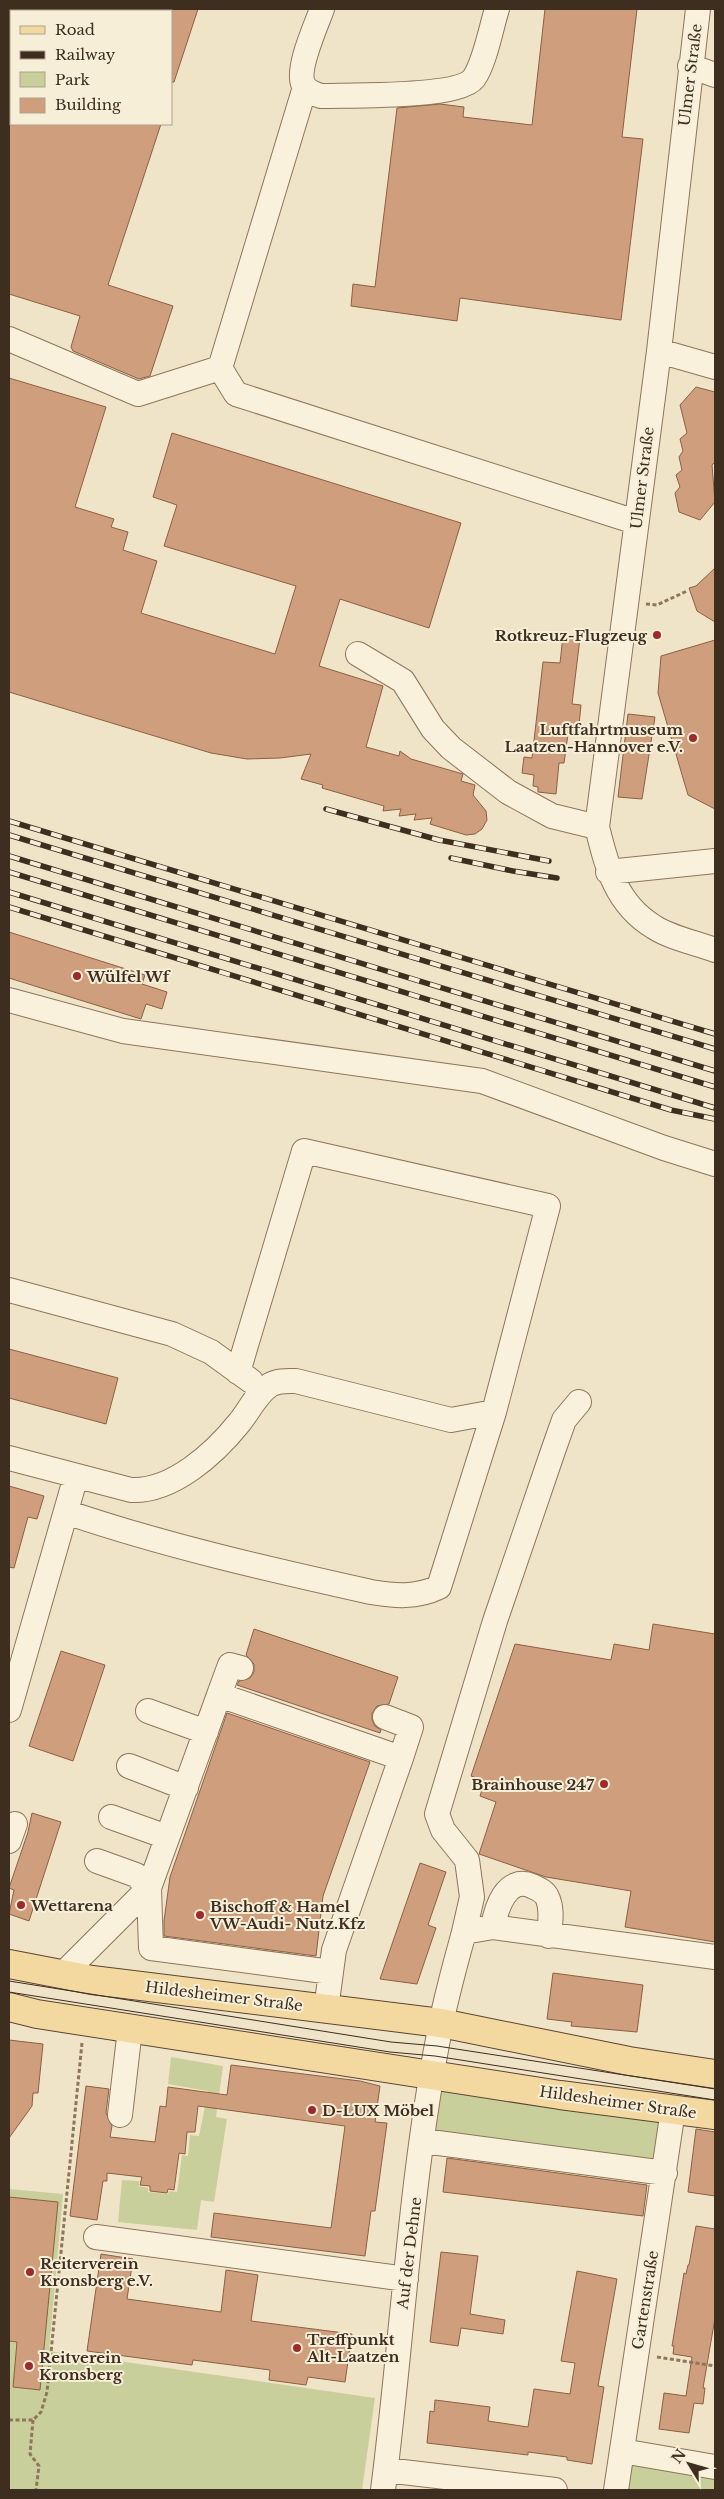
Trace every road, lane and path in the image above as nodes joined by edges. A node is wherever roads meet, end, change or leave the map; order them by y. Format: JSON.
{"nodes":[{"id":1,"x":322,"y":9,"type":"edge"},
{"id":2,"x":496,"y":9,"type":"edge"},
{"id":3,"x":698,"y":9,"type":"edge"},
{"id":4,"x":690,"y":66,"type":"junction"},
{"id":5,"x":715,"y":74,"type":"edge"},
{"id":6,"x":304,"y":87,"type":"junction"},
{"id":7,"x":9,"y":339,"type":"edge"},
{"id":8,"x":659,"y":351,"type":"junction"},
{"id":9,"x":715,"y":367,"type":"edge"},
{"id":10,"x":220,"y":368,"type":"junction"},
{"id":11,"x":636,"y":522,"type":"junction"},
{"id":12,"x":688,"y":591,"type":"dead end"},
{"id":13,"x":626,"y":602,"type":"junction"},
{"id":14,"x":358,"y":654,"type":"dead end"},
{"id":15,"x":597,"y":827,"type":"junction"},
{"id":16,"x":715,"y":862,"type":"edge"},
{"id":17,"x":608,"y":872,"type":"junction"},
{"id":18,"x":715,"y":950,"type":"edge"},
{"id":19,"x":9,"y":1000,"type":"edge"},
{"id":20,"x":715,"y":1164,"type":"edge"},
{"id":21,"x":9,"y":1290,"type":"edge"},
{"id":22,"x":238,"y":1372,"type":"junction"},
{"id":23,"x":263,"y":1390,"type":"junction"},
{"id":24,"x":579,"y":1402,"type":"dead end"},
{"id":25,"x":494,"y":1412,"type":"junction"},
{"id":26,"x":9,"y":1458,"type":"edge"},
{"id":27,"x":76,"y":1476,"type":"junction"},
{"id":28,"x":66,"y":1512,"type":"junction"},
{"id":29,"x":241,"y":1668,"type":"dead end"},
{"id":30,"x":219,"y":1695,"type":"junction"},
{"id":31,"x":9,"y":1710,"type":"edge"},
{"id":32,"x":148,"y":1711,"type":"dead end"},
{"id":33,"x":385,"y":1717,"type":"dead end"},
{"id":34,"x":206,"y":1732,"type":"junction"},
{"id":35,"x":401,"y":1758,"type":"junction"},
{"id":36,"x":129,"y":1766,"type":"dead end"},
{"id":37,"x":186,"y":1788,"type":"junction"},
{"id":38,"x":111,"y":1817,"type":"dead end"},
{"id":39,"x":168,"y":1837,"type":"junction"},
{"id":40,"x":97,"y":1861,"type":"dead end"},
{"id":41,"x":149,"y":1888,"type":"junction"},
{"id":42,"x":493,"y":1927,"type":"junction"},
{"id":43,"x":464,"y":1932,"type":"junction"},
{"id":44,"x":549,"y":1936,"type":"junction"},
{"id":45,"x":715,"y":1957,"type":"edge"},
{"id":46,"x":9,"y":1964,"type":"edge"},
{"id":47,"x":331,"y":1972,"type":"junction"},
{"id":48,"x":62,"y":1975,"type":"junction"},
{"id":49,"x":9,"y":2007,"type":"edge"},
{"id":50,"x":326,"y":2009,"type":"junction"},
{"id":51,"x":84,"y":2021,"type":"junction"},
{"id":52,"x":441,"y":2023,"type":"junction"},
{"id":53,"x":130,"y":2028,"type":"junction"},
{"id":54,"x":715,"y":2074,"type":"edge"},
{"id":55,"x":432,"y":2076,"type":"junction"},
{"id":56,"x":673,"y":2110,"type":"junction"},
{"id":57,"x":120,"y":2115,"type":"dead end"},
{"id":58,"x":715,"y":2116,"type":"edge"},
{"id":59,"x":423,"y":2141,"type":"junction"},
{"id":60,"x":664,"y":2173,"type":"junction"},
{"id":61,"x":96,"y":2237,"type":"dead end"},
{"id":62,"x":406,"y":2279,"type":"junction"},
{"id":63,"x":637,"y":2354,"type":"junction"},
{"id":64,"x":715,"y":2366,"type":"edge"},
{"id":65,"x":9,"y":2420,"type":"edge"},
{"id":66,"x":33,"y":2420,"type":"junction"},
{"id":67,"x":622,"y":2451,"type":"junction"},
{"id":68,"x":715,"y":2467,"type":"edge"},
{"id":69,"x":384,"y":2480,"type":"edge"},
{"id":70,"x":36,"y":2490,"type":"edge"},
{"id":71,"x":554,"y":2490,"type":"edge"},
{"id":72,"x":616,"y":2490,"type":"edge"}],
"edges":[{"from":1,"to":6,"type":"street"},
{"from":2,"to":6,"type":"street"},
{"from":3,"to":4,"type":"street","name":"Ulmer Straße"},
{"from":4,"to":5,"type":"street"},
{"from":4,"to":8,"type":"street","name":"Ulmer Straße"},
{"from":6,"to":10,"type":"street"},
{"from":7,"to":10,"type":"street"},
{"from":8,"to":9,"type":"street"},
{"from":8,"to":11,"type":"street","name":"Ulmer Straße"},
{"from":10,"to":11,"type":"street"},
{"from":11,"to":13,"type":"street","name":"Ulmer Straße"},
{"from":12,"to":13,"type":"path"},
{"from":13,"to":15,"type":"street","name":"Ulmer Straße"},
{"from":14,"to":15,"type":"street"},
{"from":15,"to":17,"type":"street","name":"Ulmer Straße"},
{"from":16,"to":17,"type":"street"},
{"from":17,"to":18,"type":"street","name":"Ulmer Straße"},
{"from":19,"to":20,"type":"street"},
{"from":21,"to":22,"type":"street"},
{"from":22,"to":23,"type":"street"},
{"from":22,"to":25,"type":"street"},
{"from":23,"to":25,"type":"street"},
{"from":23,"to":27,"type":"street"},
{"from":24,"to":43,"type":"street"},
{"from":25,"to":28,"type":"street"},
{"from":26,"to":27,"type":"street"},
{"from":27,"to":28,"type":"street"},
{"from":28,"to":31,"type":"street"},
{"from":29,"to":30,"type":"street"},
{"from":30,"to":34,"type":"street"},
{"from":30,"to":35,"type":"street"},
{"from":32,"to":34,"type":"street"},
{"from":33,"to":35,"type":"street"},
{"from":34,"to":37,"type":"street"},
{"from":35,"to":47,"type":"street"},
{"from":36,"to":37,"type":"street"},
{"from":37,"to":39,"type":"street"},
{"from":38,"to":39,"type":"street"},
{"from":39,"to":41,"type":"street"},
{"from":40,"to":41,"type":"street"},
{"from":41,"to":47,"type":"street"},
{"from":41,"to":48,"type":"street"},
{"from":42,"to":43,"type":"street"},
{"from":42,"to":44,"type":"street"},
{"from":42,"to":44,"type":"street"},
{"from":43,"to":52,"type":"street"},
{"from":44,"to":45,"type":"street"},
{"from":46,"to":48,"type":"main road","name":"Hildesheimer Straße"},
{"from":47,"to":50,"type":"street"},
{"from":48,"to":50,"type":"main road","name":"Hildesheimer Straße"},
{"from":49,"to":51,"type":"main road","name":"Hildesheimer Straße"},
{"from":50,"to":52,"type":"main road","name":"Hildesheimer Straße"},
{"from":51,"to":53,"type":"main road","name":"Hildesheimer Straße"},
{"from":51,"to":66,"type":"path"},
{"from":52,"to":54,"type":"main road","name":"Hildesheimer Straße"},
{"from":52,"to":55,"type":"street"},
{"from":53,"to":55,"type":"main road","name":"Hildesheimer Straße"},
{"from":53,"to":57,"type":"street"},
{"from":55,"to":56,"type":"main road","name":"Hildesheimer Straße"},
{"from":55,"to":59,"type":"street","name":"Auf der Dehne"},
{"from":56,"to":58,"type":"main road","name":"Hildesheimer Straße"},
{"from":56,"to":60,"type":"street","name":"Gartenstraße"},
{"from":59,"to":60,"type":"street"},
{"from":59,"to":62,"type":"street","name":"Auf der Dehne"},
{"from":60,"to":63,"type":"street","name":"Gartenstraße"},
{"from":61,"to":62,"type":"street"},
{"from":62,"to":69,"type":"street","name":"Auf der Dehne"},
{"from":63,"to":64,"type":"path"},
{"from":63,"to":67,"type":"street","name":"Gartenstraße"},
{"from":65,"to":66,"type":"path"},
{"from":66,"to":70,"type":"path"},
{"from":67,"to":68,"type":"street"},
{"from":67,"to":72,"type":"street","name":"Gartenstraße"},
{"from":69,"to":71,"type":"street"}]}
